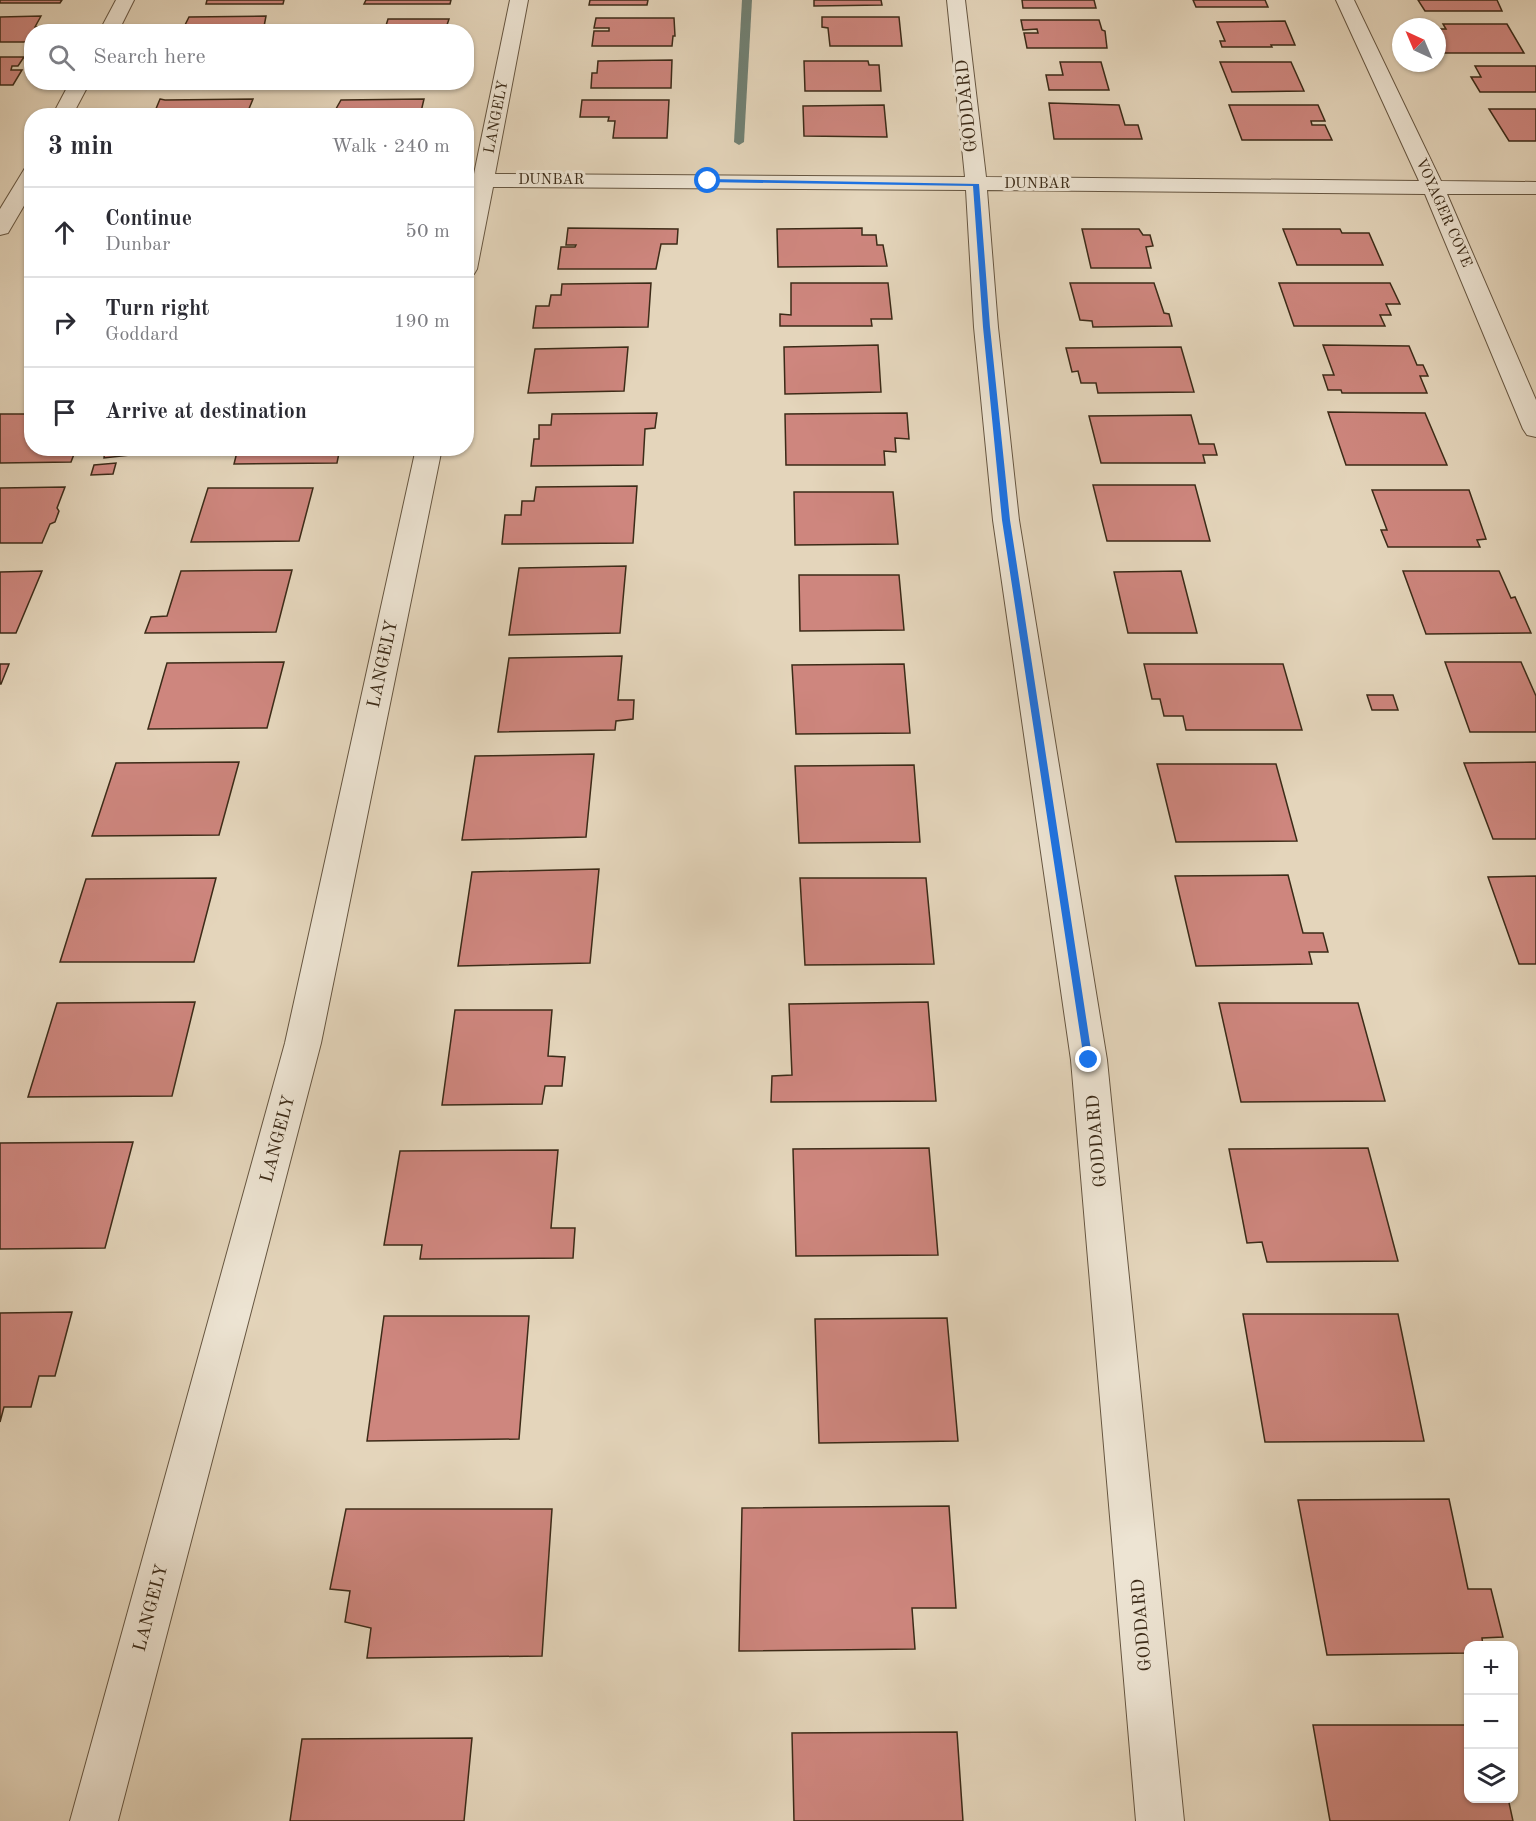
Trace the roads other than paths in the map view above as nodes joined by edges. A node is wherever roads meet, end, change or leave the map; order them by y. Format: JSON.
{"nodes":[{"id":1,"x":125,"y":0,"type":"edge"},
{"id":2,"x":519,"y":0,"type":"edge"},
{"id":3,"x":956,"y":0,"type":"edge"},
{"id":4,"x":1345,"y":0,"type":"edge"},
{"id":5,"x":112,"y":24,"type":"edge"},
{"id":6,"x":76,"y":90,"type":"edge"},
{"id":7,"x":66,"y":108,"type":"edge"},
{"id":8,"x":476,"y":180,"type":"edge"},
{"id":9,"x":976,"y":184,"type":"junction"},
{"id":10,"x":24,"y":187,"type":"edge"},
{"id":11,"x":1433,"y":187,"type":"junction"},
{"id":12,"x":1536,"y":188,"type":"edge"},
{"id":13,"x":474,"y":198,"type":"edge"},
{"id":14,"x":0,"y":228,"type":"edge"},
{"id":15,"x":1536,"y":429,"type":"edge"},
{"id":16,"x":427,"y":456,"type":"edge"},
{"id":17,"x":94,"y":1821,"type":"edge"},
{"id":18,"x":1160,"y":1821,"type":"edge"}],
"edges":[{"from":1,"to":5,"type":"street"},
{"from":2,"to":8,"type":"street","name":"LANGELY"},
{"from":3,"to":9,"type":"street","name":"GODDARD"},
{"from":4,"to":11,"type":"street","name":"VOYAGER COVE"},
{"from":6,"to":7,"type":"street"},
{"from":8,"to":9,"type":"street","name":"DUNBAR"},
{"from":8,"to":13,"type":"street","name":"LANGELY"},
{"from":9,"to":11,"type":"street","name":"DUNBAR"},
{"from":9,"to":18,"type":"street","name":"GODDARD"},
{"from":10,"to":14,"type":"street"},
{"from":11,"to":12,"type":"street","name":"DUNBAR"},
{"from":11,"to":15,"type":"street","name":"VOYAGER COVE"},
{"from":16,"to":17,"type":"street","name":"LANGELY"}]}
